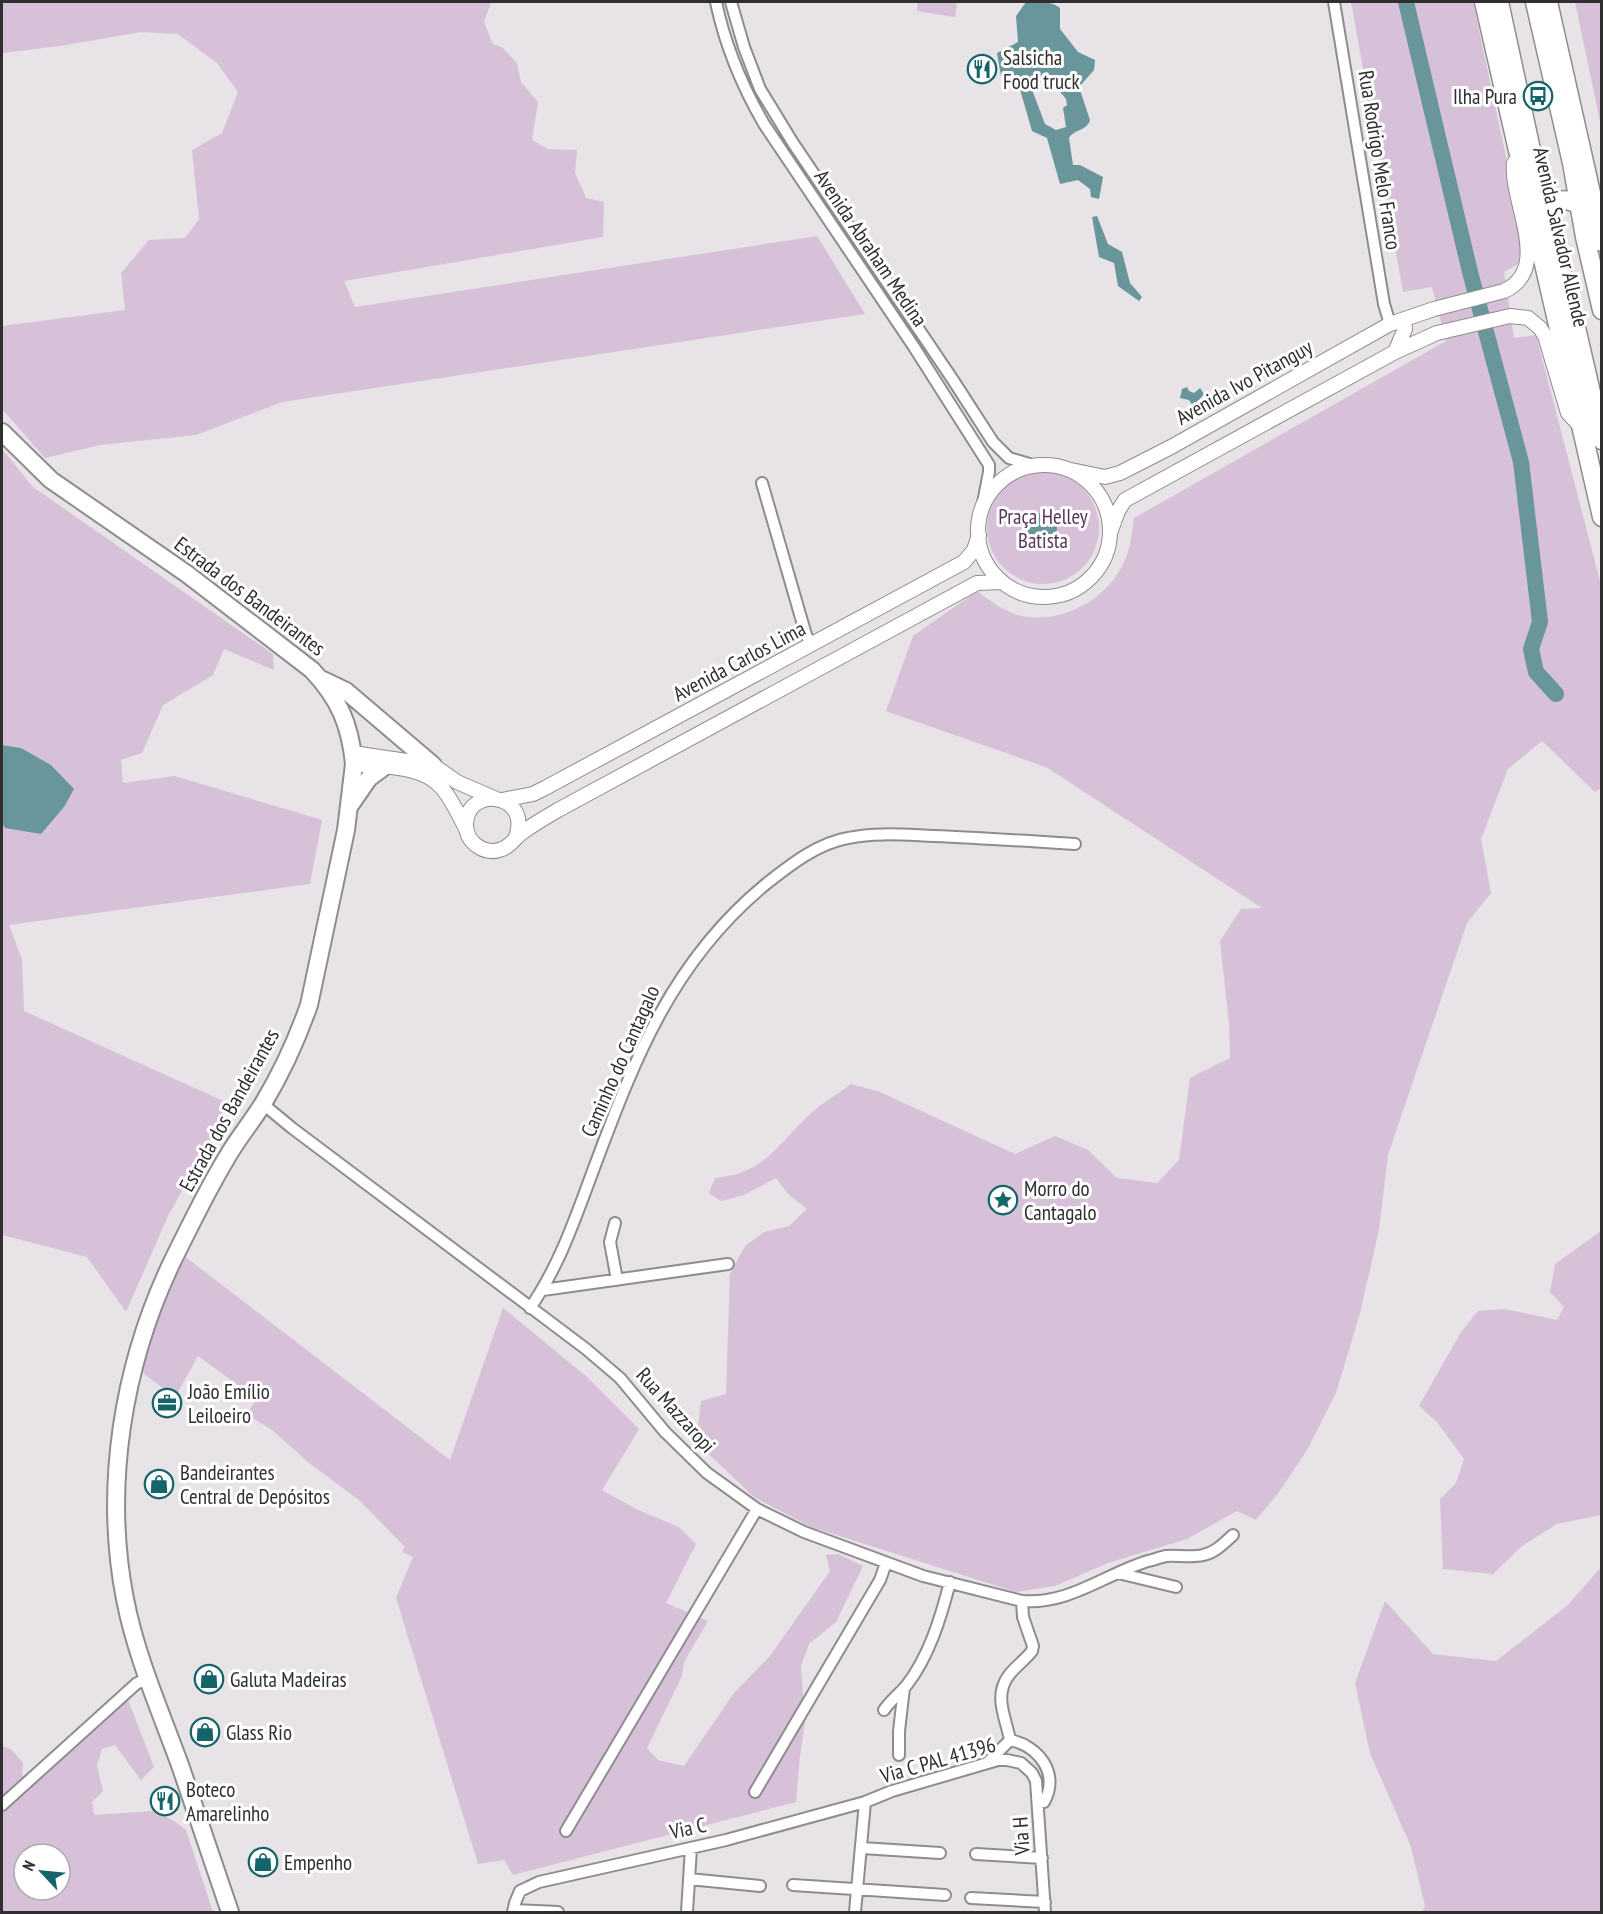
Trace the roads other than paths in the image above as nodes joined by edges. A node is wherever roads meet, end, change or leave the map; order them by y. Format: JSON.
{"nodes":[{"id":1,"x":716,"y":2,"type":"edge"},
{"id":2,"x":731,"y":2,"type":"edge"},
{"id":3,"x":1334,"y":2,"type":"edge"},
{"id":4,"x":1484,"y":2,"type":"edge"},
{"id":5,"x":1499,"y":2,"type":"edge"},
{"id":6,"x":1535,"y":2,"type":"edge"},
{"id":7,"x":1548,"y":2,"type":"edge"},
{"id":8,"x":1519,"y":153,"type":"junction"},
{"id":9,"x":1579,"y":204,"type":"junction"},
{"id":10,"x":1539,"y":214,"type":"junction"},
{"id":11,"x":1602,"y":242,"type":"edge"},
{"id":12,"x":1602,"y":270,"type":"edge"},
{"id":13,"x":1602,"y":310,"type":"edge"},
{"id":14,"x":1404,"y":319,"type":"junction"},
{"id":15,"x":1390,"y":324,"type":"junction"},
{"id":16,"x":1395,"y":352,"type":"junction"},
{"id":17,"x":1581,"y":427,"type":"junction"},
{"id":18,"x":2,"y":432,"type":"edge"},
{"id":19,"x":1602,"y":440,"type":"edge"},
{"id":20,"x":1036,"y":466,"type":"junction"},
{"id":21,"x":1071,"y":471,"type":"junction"},
{"id":22,"x":762,"y":483,"type":"dead end"},
{"id":23,"x":981,"y":513,"type":"junction"},
{"id":24,"x":1602,"y":517,"type":"edge"},
{"id":25,"x":1110,"y":533,"type":"junction"},
{"id":26,"x":979,"y":535,"type":"junction"},
{"id":27,"x":1002,"y":582,"type":"junction"},
{"id":28,"x":812,"y":645,"type":"junction"},
{"id":29,"x":320,"y":678,"type":"junction"},
{"id":30,"x":354,"y":758,"type":"junction"},
{"id":31,"x":433,"y":765,"type":"junction"},
{"id":32,"x":384,"y":767,"type":"junction"},
{"id":33,"x":498,"y":799,"type":"junction"},
{"id":34,"x":349,"y":807,"type":"junction"},
{"id":35,"x":466,"y":829,"type":"junction"},
{"id":36,"x":516,"y":837,"type":"junction"},
{"id":37,"x":1075,"y":844,"type":"dead end"},
{"id":38,"x":263,"y":1104,"type":"junction"},
{"id":39,"x":615,"y":1223,"type":"dead end"},
{"id":40,"x":728,"y":1264,"type":"dead end"},
{"id":41,"x":617,"y":1280,"type":"junction"},
{"id":42,"x":543,"y":1290,"type":"junction"},
{"id":43,"x":530,"y":1308,"type":"junction"},
{"id":44,"x":757,"y":1509,"type":"junction"},
{"id":45,"x":1233,"y":1536,"type":"dead end"},
{"id":46,"x":886,"y":1563,"type":"junction"},
{"id":47,"x":1118,"y":1573,"type":"junction"},
{"id":48,"x":950,"y":1582,"type":"junction"},
{"id":49,"x":1176,"y":1587,"type":"dead end"},
{"id":50,"x":1022,"y":1601,"type":"junction"},
{"id":51,"x":147,"y":1678,"type":"junction"},
{"id":52,"x":904,"y":1688,"type":"junction"},
{"id":53,"x":884,"y":1710,"type":"dead end"},
{"id":54,"x":1010,"y":1740,"type":"junction"},
{"id":55,"x":898,"y":1755,"type":"dead end"},
{"id":56,"x":987,"y":1763,"type":"junction"},
{"id":57,"x":1022,"y":1763,"type":"joint"},
{"id":58,"x":755,"y":1792,"type":"dead end"},
{"id":59,"x":865,"y":1802,"type":"junction"},
{"id":60,"x":1038,"y":1803,"type":"junction"},
{"id":61,"x":2,"y":1804,"type":"edge"},
{"id":62,"x":566,"y":1831,"type":"dead end"},
{"id":63,"x":691,"y":1848,"type":"junction"},
{"id":64,"x":862,"y":1848,"type":"junction"},
{"id":65,"x":940,"y":1853,"type":"dead end"},
{"id":66,"x":976,"y":1854,"type":"dead end"},
{"id":67,"x":1042,"y":1858,"type":"junction"},
{"id":68,"x":689,"y":1879,"type":"junction"},
{"id":69,"x":793,"y":1885,"type":"dead end"},
{"id":70,"x":760,"y":1886,"type":"dead end"},
{"id":71,"x":858,"y":1889,"type":"junction"},
{"id":72,"x":945,"y":1895,"type":"dead end"},
{"id":73,"x":971,"y":1898,"type":"dead end"},
{"id":74,"x":1045,"y":1907,"type":"edge"},
{"id":75,"x":513,"y":1911,"type":"edge"},
{"id":76,"x":230,"y":1912,"type":"edge"},
{"id":77,"x":558,"y":1912,"type":"edge"},
{"id":78,"x":687,"y":1912,"type":"edge"},
{"id":79,"x":855,"y":1912,"type":"edge"}],
"edges":[{"from":1,"to":23,"type":"street","name":"Avenida Abraham Medina"},
{"from":2,"to":20,"type":"street","name":"Avenida Abraham Medina"},
{"from":3,"to":15,"type":"street","name":"Rua Rodrigo Melo Franco"},
{"from":4,"to":8,"type":"main road","name":"Avenida Salvador Allende"},
{"from":5,"to":10,"type":"main road","name":"Avenida Salvador Allende"},
{"from":6,"to":9,"type":"main road","name":"Avenida Salvador Allende"},
{"from":7,"to":11,"type":"main road","name":"Avenida Salvador Allende"},
{"from":8,"to":10,"type":"main road","name":"Avenida Salvador Allende"},
{"from":8,"to":14,"type":"street","name":"Avenida Ivo Pitanguy"},
{"from":9,"to":10,"type":"main road"},
{"from":9,"to":12,"type":"main road"},
{"from":9,"to":13,"type":"main road","name":"Avenida Salvador Allende"},
{"from":10,"to":17,"type":"main road","name":"Avenida Salvador Allende"},
{"from":10,"to":19,"type":"main road","name":"Avenida Salvador Allende"},
{"from":14,"to":15,"type":"street","name":"Avenida Ivo Pitanguy"},
{"from":14,"to":16,"type":"street"},
{"from":15,"to":21,"type":"street","name":"Avenida Ivo Pitanguy"},
{"from":16,"to":17,"type":"street"},
{"from":16,"to":25,"type":"street"},
{"from":17,"to":24,"type":"main road","name":"Avenida Salvador Allende"},
{"from":18,"to":29,"type":"main road","name":"Estrada dos Bandeirantes"},
{"from":20,"to":21,"type":"street"},
{"from":20,"to":23,"type":"street"},
{"from":21,"to":25,"type":"street"},
{"from":22,"to":28,"type":"street"},
{"from":23,"to":26,"type":"street"},
{"from":25,"to":27,"type":"street"},
{"from":26,"to":27,"type":"street"},
{"from":26,"to":28,"type":"street","name":"Avenida Carlos Lima"},
{"from":27,"to":36,"type":"street"},
{"from":28,"to":33,"type":"street","name":"Avenida Carlos Lima"},
{"from":29,"to":30,"type":"main road","name":"Estrada dos Bandeirantes"},
{"from":29,"to":31,"type":"main road"},
{"from":30,"to":31,"type":"street"},
{"from":30,"to":32,"type":"street"},
{"from":30,"to":34,"type":"main road","name":"Estrada dos Bandeirantes"},
{"from":31,"to":33,"type":"street"},
{"from":32,"to":34,"type":"main road"},
{"from":32,"to":35,"type":"street"},
{"from":33,"to":35,"type":"street","name":"Avenida Carlos Lima"},
{"from":33,"to":36,"type":"street"},
{"from":34,"to":38,"type":"main road","name":"Estrada dos Bandeirantes"},
{"from":35,"to":36,"type":"street"},
{"from":37,"to":42,"type":"street","name":"Caminho do Cantagalo"},
{"from":38,"to":43,"type":"street","name":"Rua Mazzaropi"},
{"from":38,"to":51,"type":"main road","name":"Estrada dos Bandeirantes"},
{"from":39,"to":41,"type":"street"},
{"from":40,"to":41,"type":"street"},
{"from":41,"to":42,"type":"street"},
{"from":42,"to":43,"type":"street","name":"Caminho do Cantagalo"},
{"from":43,"to":44,"type":"street","name":"Rua Mazzaropi"},
{"from":44,"to":46,"type":"street","name":"Rua Mazzaropi"},
{"from":44,"to":62,"type":"street"},
{"from":45,"to":47,"type":"street","name":"Rua Mazzaropi"},
{"from":46,"to":48,"type":"street","name":"Rua Mazzaropi"},
{"from":46,"to":58,"type":"street"},
{"from":47,"to":49,"type":"street"},
{"from":47,"to":50,"type":"street","name":"Rua Mazzaropi"},
{"from":48,"to":50,"type":"street","name":"Rua Mazzaropi"},
{"from":48,"to":52,"type":"street"},
{"from":50,"to":54,"type":"street"},
{"from":51,"to":61,"type":"street"},
{"from":51,"to":76,"type":"main road","name":"Estrada dos Bandeirantes"},
{"from":52,"to":53,"type":"street"},
{"from":52,"to":55,"type":"street"},
{"from":54,"to":56,"type":"street"},
{"from":54,"to":60,"type":"street"},
{"from":56,"to":57,"type":"street","name":"Via C PAL 41396"},
{"from":56,"to":59,"type":"street","name":"Via C PAL 41396"},
{"from":57,"to":60,"type":"street","name":"Via H"},
{"from":59,"to":63,"type":"street","name":"Via C"},
{"from":59,"to":64,"type":"street"},
{"from":60,"to":67,"type":"street","name":"Via H"},
{"from":63,"to":68,"type":"street"},
{"from":63,"to":75,"type":"street","name":"Via C"},
{"from":64,"to":65,"type":"street"},
{"from":64,"to":71,"type":"street"},
{"from":66,"to":67,"type":"street"},
{"from":67,"to":74,"type":"street","name":"Via H"},
{"from":68,"to":70,"type":"street"},
{"from":68,"to":78,"type":"street"},
{"from":69,"to":71,"type":"street"},
{"from":71,"to":72,"type":"street"},
{"from":71,"to":79,"type":"street"},
{"from":73,"to":74,"type":"street"},
{"from":75,"to":77,"type":"street"}]}
